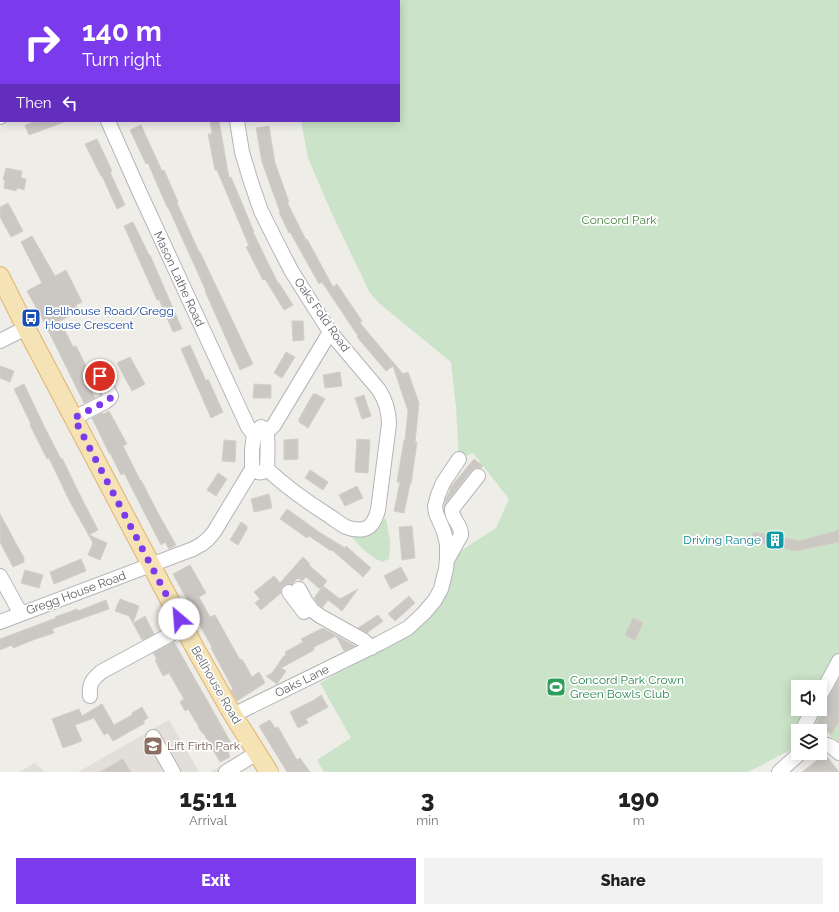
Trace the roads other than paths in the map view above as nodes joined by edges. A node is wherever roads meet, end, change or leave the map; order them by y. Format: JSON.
{"nodes":[{"id":1,"x":108,"y":122,"type":"edge"},
{"id":2,"x":237,"y":122,"type":"edge"},
{"id":3,"x":0,"y":276,"type":"edge"},
{"id":4,"x":26,"y":328,"type":"junction"},
{"id":5,"x":330,"y":332,"type":"junction"},
{"id":6,"x":0,"y":341,"type":"edge"},
{"id":7,"x":100,"y":376,"type":"dead end"},
{"id":8,"x":74,"y":418,"type":"junction"},
{"id":9,"x":260,"y":433,"type":"junction"},
{"id":10,"x":459,"y":459,"type":"dead end"},
{"id":11,"x":252,"y":469,"type":"junction"},
{"id":12,"x":267,"y":469,"type":"junction"},
{"id":13,"x":478,"y":476,"type":"dead end"},
{"id":14,"x":447,"y":560,"type":"junction"},
{"id":15,"x":152,"y":565,"type":"junction"},
{"id":16,"x":0,"y":576,"type":"edge"},
{"id":17,"x":294,"y":591,"type":"dead end"},
{"id":18,"x":21,"y":614,"type":"junction"},
{"id":19,"x":0,"y":622,"type":"edge"},
{"id":20,"x":184,"y":628,"type":"junction"},
{"id":21,"x":371,"y":648,"type":"junction"},
{"id":22,"x":839,"y":661,"type":"edge"},
{"id":23,"x":827,"y":683,"type":"edge"},
{"id":24,"x":90,"y":696,"type":"dead end"},
{"id":25,"x":233,"y":715,"type":"junction"},
{"id":26,"x":152,"y":737,"type":"dead end"},
{"id":27,"x":827,"y":744,"type":"edge"},
{"id":28,"x":257,"y":753,"type":"junction"},
{"id":29,"x":839,"y":753,"type":"edge"},
{"id":30,"x":791,"y":759,"type":"edge"},
{"id":31,"x":172,"y":772,"type":"edge"},
{"id":32,"x":226,"y":772,"type":"edge"},
{"id":33,"x":269,"y":772,"type":"edge"},
{"id":34,"x":779,"y":772,"type":"edge"}],
"edges":[{"from":1,"to":9,"type":"street","name":"Mason Lathe Road"},
{"from":2,"to":5,"type":"street","name":"Oaks Fold Road"},
{"from":3,"to":4,"type":"main road","name":"Bellhouse Road"},
{"from":4,"to":6,"type":"street"},
{"from":4,"to":8,"type":"main road","name":"Bellhouse Road"},
{"from":5,"to":9,"type":"street"},
{"from":5,"to":12,"type":"street","name":"Oaks Fold Road"},
{"from":7,"to":8,"type":"street"},
{"from":8,"to":15,"type":"main road","name":"Bellhouse Road"},
{"from":9,"to":11,"type":"street"},
{"from":9,"to":12,"type":"street"},
{"from":10,"to":14,"type":"street","name":"Oaks Lane"},
{"from":11,"to":12,"type":"street"},
{"from":11,"to":15,"type":"street","name":"Gregg House Road"},
{"from":13,"to":14,"type":"street"},
{"from":14,"to":21,"type":"street","name":"Oaks Lane"},
{"from":15,"to":18,"type":"street","name":"Gregg House Road"},
{"from":15,"to":20,"type":"main road","name":"Bellhouse Road"},
{"from":16,"to":18,"type":"street"},
{"from":17,"to":21,"type":"street"},
{"from":18,"to":19,"type":"street","name":"Gregg House Road"},
{"from":20,"to":24,"type":"street"},
{"from":20,"to":25,"type":"main road","name":"Bellhouse Road"},
{"from":21,"to":25,"type":"street","name":"Oaks Lane"},
{"from":22,"to":23,"type":"street"},
{"from":25,"to":28,"type":"main road","name":"Bellhouse Road"},
{"from":26,"to":31,"type":"street"},
{"from":27,"to":29,"type":"street"},
{"from":28,"to":32,"type":"street"},
{"from":28,"to":33,"type":"main road","name":"Bellhouse Road"},
{"from":30,"to":34,"type":"street"}]}
